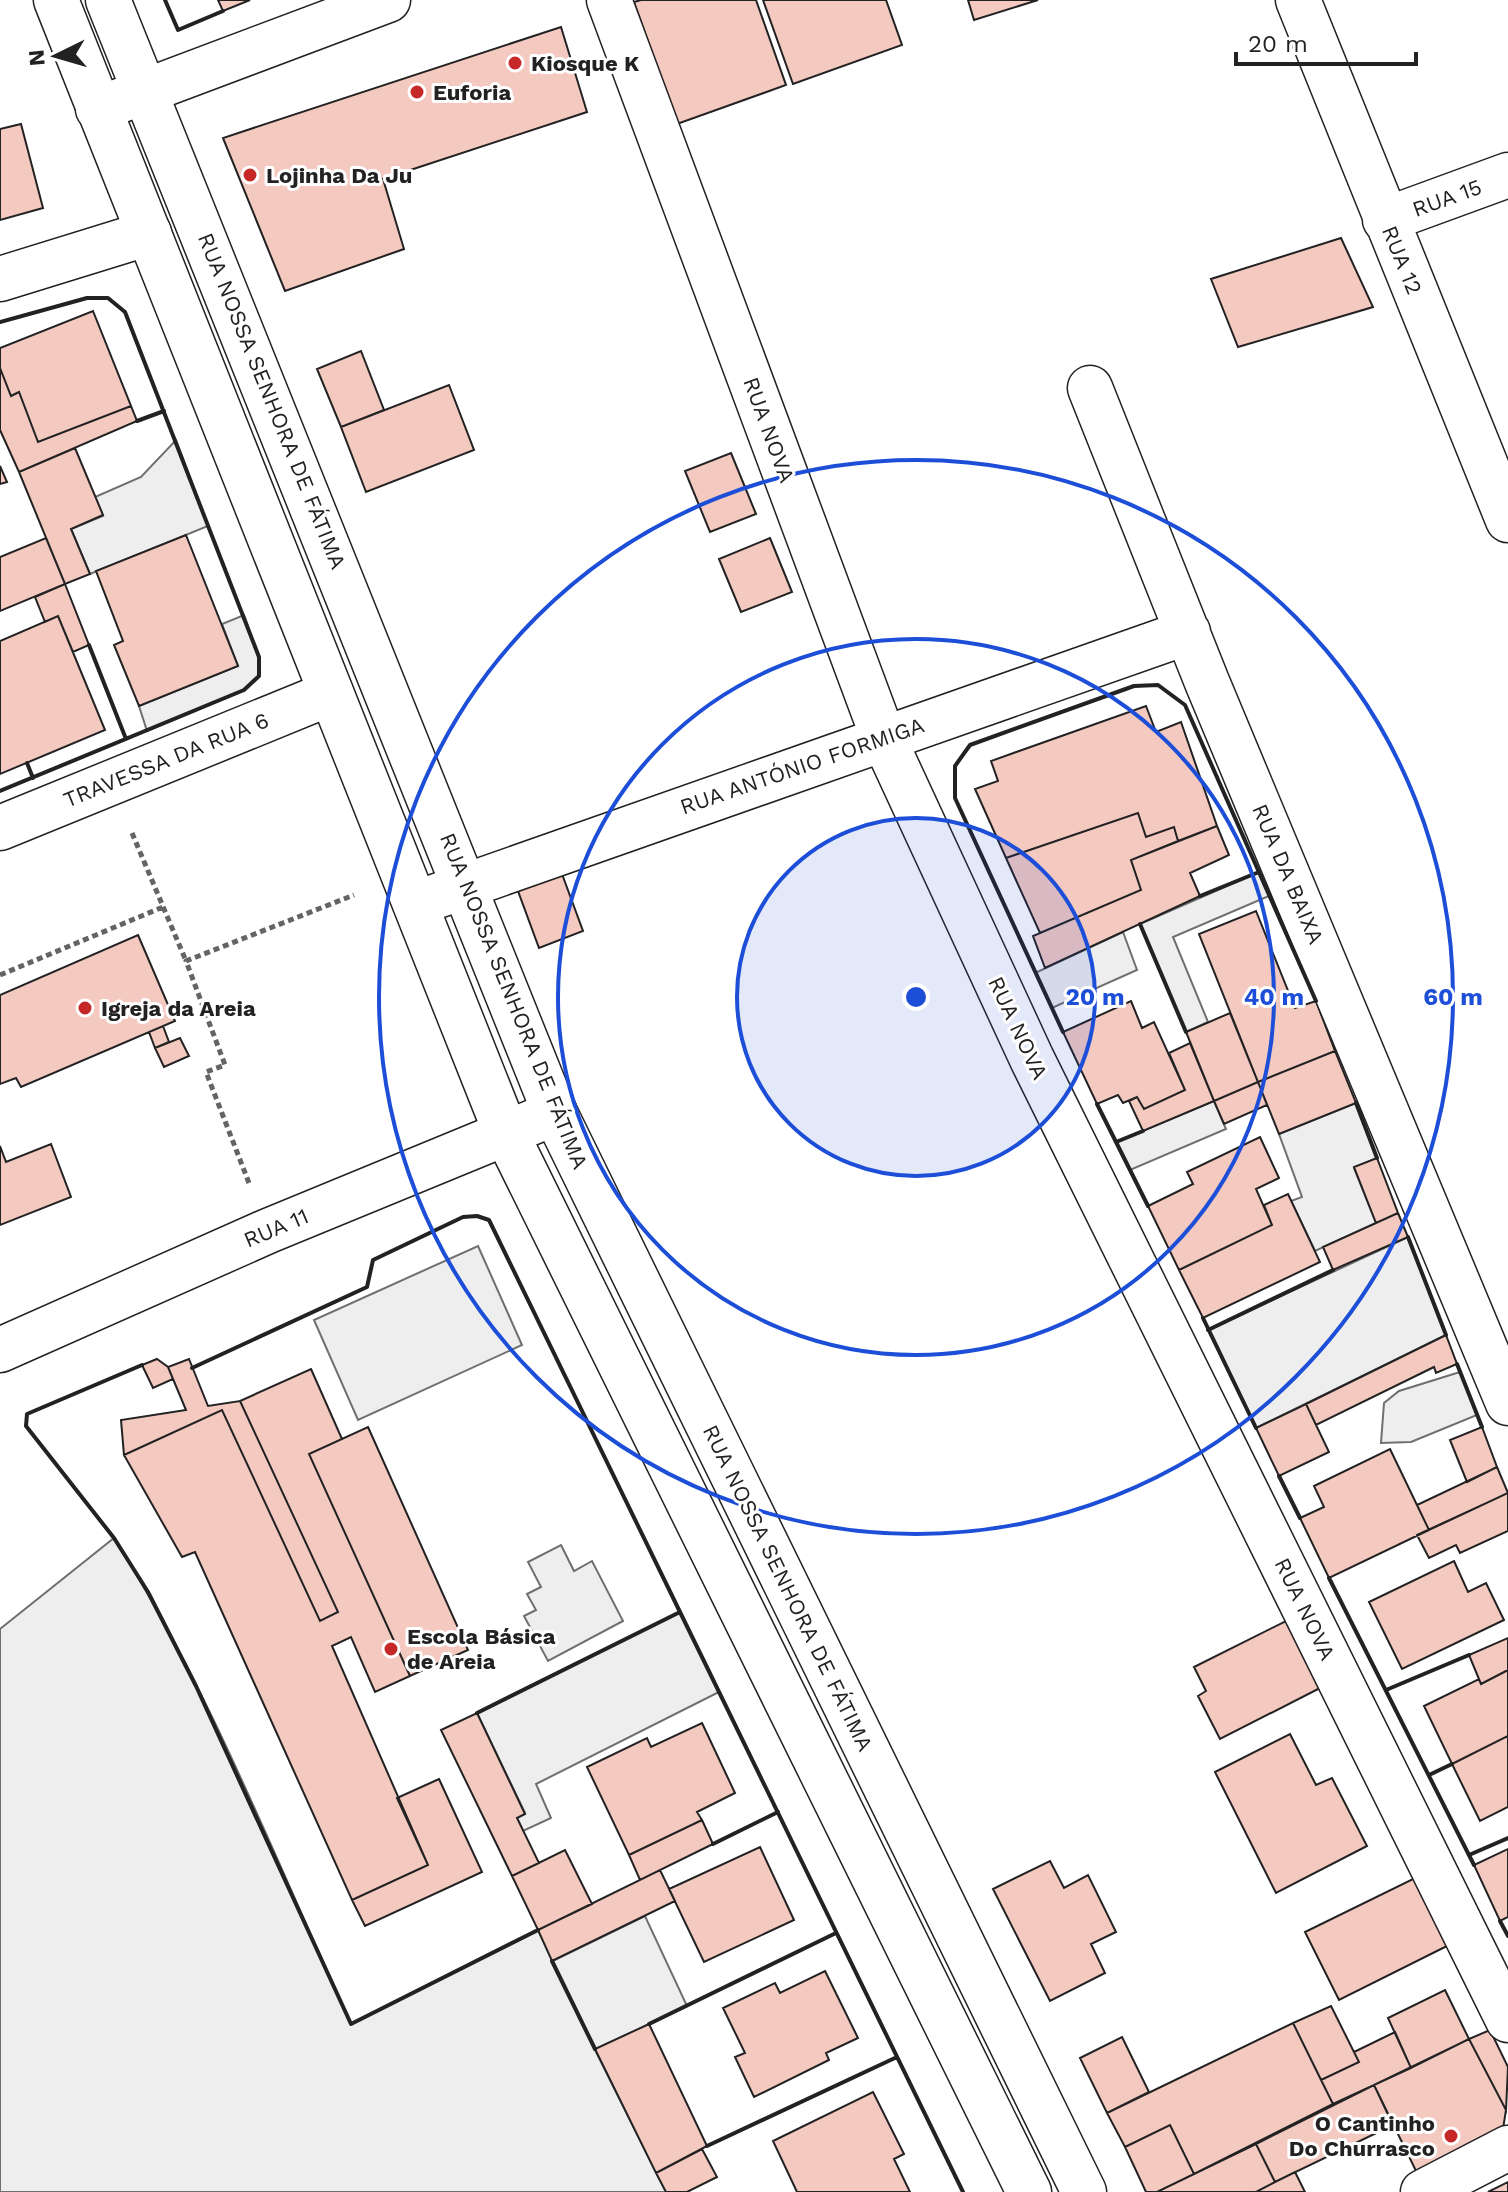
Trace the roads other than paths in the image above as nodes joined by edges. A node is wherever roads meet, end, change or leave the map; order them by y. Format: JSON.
{"nodes":[{"id":1,"x":56,"y":0,"type":"edge"},
{"id":2,"x":108,"y":0,"type":"edge"},
{"id":3,"x":388,"y":0,"type":"edge"},
{"id":4,"x":609,"y":0,"type":"edge"},
{"id":5,"x":1298,"y":0,"type":"edge"},
{"id":6,"x":147,"y":90,"type":"junction"},
{"id":7,"x":98,"y":109,"type":"junction"},
{"id":8,"x":1508,"y":175,"type":"edge"},
{"id":9,"x":1385,"y":220,"type":"junction"},
{"id":10,"x":149,"y":233,"type":"junction"},
{"id":11,"x":0,"y":279,"type":"edge"},
{"id":12,"x":1090,"y":388,"type":"dead end"},
{"id":13,"x":1508,"y":520,"type":"edge"},
{"id":14,"x":1188,"y":632,"type":"junction"},
{"id":15,"x":331,"y":693,"type":"junction"},
{"id":16,"x":883,"y":737,"type":"junction"},
{"id":17,"x":0,"y":828,"type":"edge"},
{"id":18,"x":466,"y":885,"type":"junction"},
{"id":19,"x":417,"y":903,"type":"junction"},
{"id":20,"x":555,"y":1113,"type":"junction"},
{"id":21,"x":506,"y":1133,"type":"junction"},
{"id":22,"x":1498,"y":1347,"type":"edge"},
{"id":23,"x":0,"y":1350,"type":"edge"},
{"id":24,"x":1508,"y":1403,"type":"edge"},
{"id":25,"x":1508,"y":2020,"type":"edge"},
{"id":26,"x":1508,"y":2148,"type":"edge"},
{"id":27,"x":1029,"y":2192,"type":"edge"},
{"id":28,"x":1084,"y":2192,"type":"edge"},
{"id":29,"x":1423,"y":2192,"type":"edge"}],
"edges":[{"from":1,"to":7,"type":"street"},
{"from":2,"to":6,"type":"street","name":"RUA NOSSA SENHORA DE FÁTIMA"},
{"from":3,"to":6,"type":"street"},
{"from":4,"to":16,"type":"street","name":"RUA NOVA"},
{"from":5,"to":9,"type":"street","name":"RUA 12"},
{"from":6,"to":7,"type":"street"},
{"from":6,"to":18,"type":"street","name":"RUA NOSSA SENHORA DE FÁTIMA"},
{"from":7,"to":10,"type":"street"},
{"from":8,"to":9,"type":"street","name":"RUA 15"},
{"from":9,"to":13,"type":"street","name":"RUA 12"},
{"from":10,"to":11,"type":"street"},
{"from":10,"to":15,"type":"street"},
{"from":12,"to":14,"type":"street","name":"RUA DA BAIXA"},
{"from":14,"to":16,"type":"street","name":"RUA ANTÓNIO FORMIGA"},
{"from":14,"to":22,"type":"street","name":"RUA DA BAIXA"},
{"from":15,"to":17,"type":"street","name":"TRAVESSA DA RUA 6"},
{"from":15,"to":19,"type":"street"},
{"from":16,"to":18,"type":"street","name":"RUA ANTÓNIO FORMIGA"},
{"from":16,"to":25,"type":"street","name":"RUA NOVA"},
{"from":18,"to":19,"type":"street","name":"RUA ANTÓNIO FORMIGA"},
{"from":18,"to":20,"type":"street","name":"RUA NOSSA SENHORA DE FÁTIMA"},
{"from":19,"to":21,"type":"street"},
{"from":20,"to":21,"type":"street","name":"RUA 11"},
{"from":20,"to":28,"type":"street","name":"RUA NOSSA SENHORA DE FÁTIMA"},
{"from":21,"to":23,"type":"street","name":"RUA 11"},
{"from":21,"to":27,"type":"street"},
{"from":22,"to":24,"type":"street","name":"RUA DA BAIXA"},
{"from":26,"to":29,"type":"street"}]}
